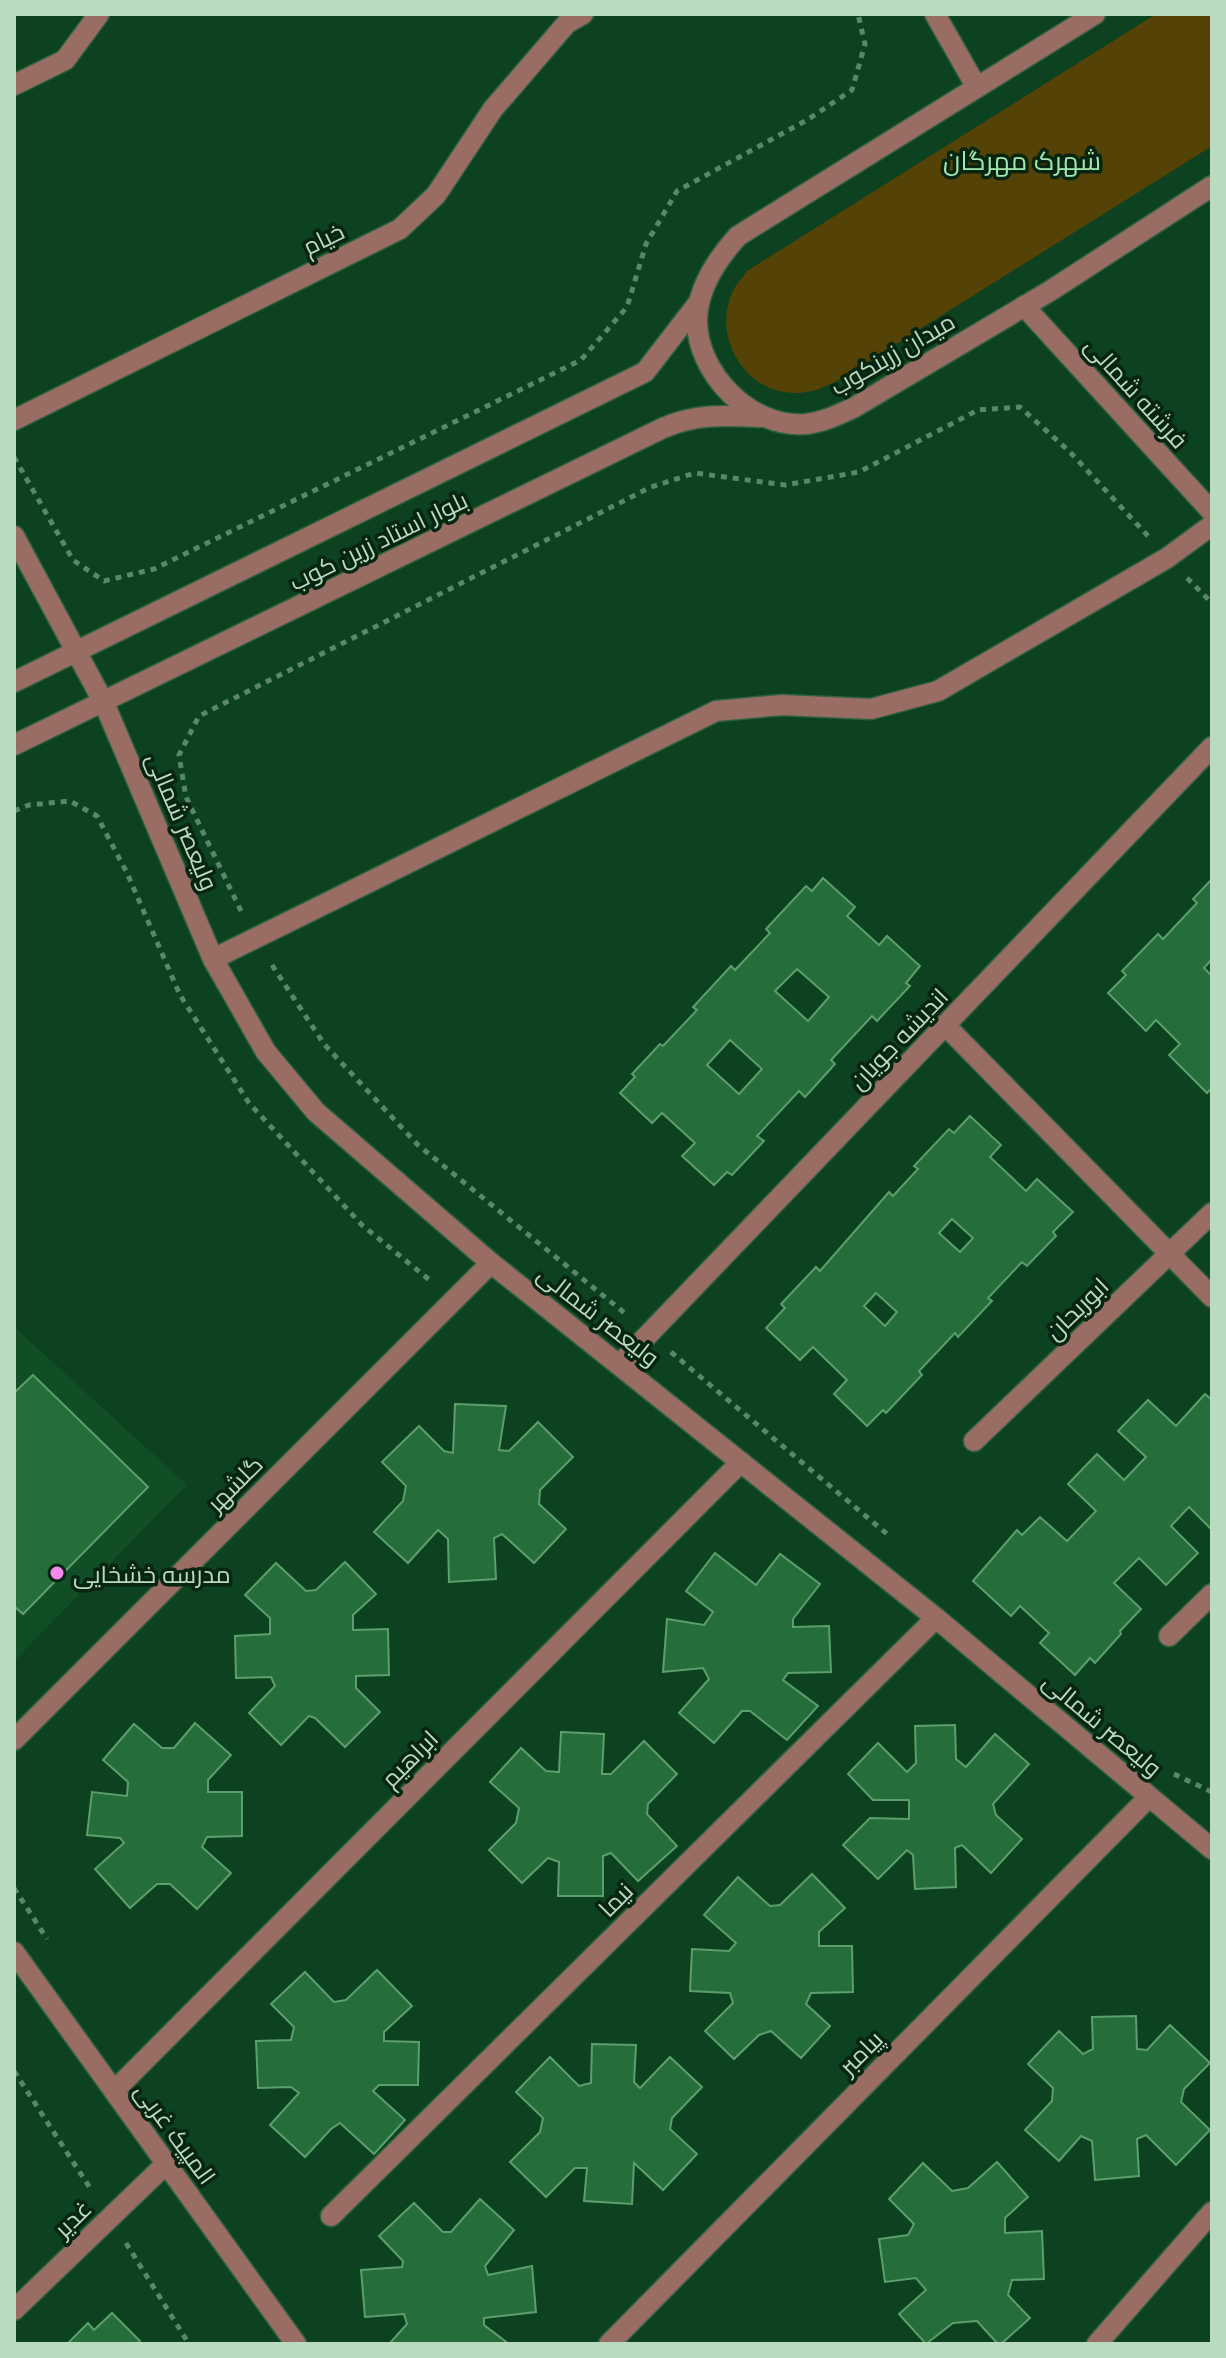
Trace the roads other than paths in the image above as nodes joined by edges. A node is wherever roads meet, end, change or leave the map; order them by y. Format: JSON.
{"nodes":[{"id":1,"x":99,"y":14,"type":"edge"},
{"id":2,"x":583,"y":14,"type":"edge"},
{"id":3,"x":935,"y":14,"type":"edge"},
{"id":4,"x":1095,"y":14,"type":"edge"},
{"id":5,"x":14,"y":85,"type":"edge"},
{"id":6,"x":976,"y":86,"type":"junction"},
{"id":7,"x":1212,"y":186,"type":"edge"},
{"id":8,"x":701,"y":299,"type":"junction"},
{"id":9,"x":1024,"y":306,"type":"junction"},
{"id":10,"x":772,"y":417,"type":"junction"},
{"id":11,"x":14,"y":420,"type":"edge"},
{"id":12,"x":1212,"y":512,"type":"edge"},
{"id":13,"x":1212,"y":525,"type":"edge"},
{"id":14,"x":14,"y":536,"type":"edge"},
{"id":15,"x":76,"y":649,"type":"junction"},
{"id":16,"x":14,"y":682,"type":"edge"},
{"id":17,"x":104,"y":703,"type":"junction"},
{"id":18,"x":14,"y":745,"type":"edge"},
{"id":19,"x":1212,"y":747,"type":"edge"},
{"id":20,"x":213,"y":959,"type":"junction"},
{"id":21,"x":946,"y":1026,"type":"junction"},
{"id":22,"x":1212,"y":1213,"type":"edge"},
{"id":23,"x":1170,"y":1255,"type":"junction"},
{"id":24,"x":491,"y":1263,"type":"junction"},
{"id":25,"x":1212,"y":1297,"type":"edge"},
{"id":26,"x":620,"y":1364,"type":"junction"},
{"id":27,"x":974,"y":1441,"type":"dead end"},
{"id":28,"x":741,"y":1462,"type":"junction"},
{"id":29,"x":1212,"y":1594,"type":"edge"},
{"id":30,"x":936,"y":1618,"type":"junction"},
{"id":31,"x":1169,"y":1636,"type":"dead end"},
{"id":32,"x":14,"y":1740,"type":"edge"},
{"id":33,"x":1149,"y":1797,"type":"junction"},
{"id":34,"x":1212,"y":1849,"type":"edge"},
{"id":35,"x":14,"y":1952,"type":"edge"},
{"id":36,"x":114,"y":2091,"type":"junction"},
{"id":37,"x":166,"y":2164,"type":"junction"},
{"id":38,"x":1212,"y":2212,"type":"edge"},
{"id":39,"x":331,"y":2216,"type":"dead end"},
{"id":40,"x":14,"y":2310,"type":"edge"},
{"id":41,"x":296,"y":2344,"type":"edge"},
{"id":42,"x":609,"y":2344,"type":"edge"},
{"id":43,"x":1097,"y":2344,"type":"edge"}],
"edges":[{"from":1,"to":5,"type":"street"},
{"from":2,"to":11,"type":"street","name":"خیام"},
{"from":3,"to":6,"type":"street"},
{"from":4,"to":6,"type":"street","name":"میدان زرینکوب"},
{"from":6,"to":8,"type":"street","name":"میدان زرینکوب"},
{"from":7,"to":9,"type":"street","name":"میدان زرینکوب"},
{"from":8,"to":10,"type":"street","name":"میدان زرینکوب"},
{"from":8,"to":15,"type":"street","name":"بلوار استاد زرین کوب"},
{"from":9,"to":10,"type":"street","name":"میدان زرینکوب"},
{"from":9,"to":12,"type":"street","name":"فرشته شمالی"},
{"from":10,"to":17,"type":"street","name":"بلوار استاد زرین کوب"},
{"from":13,"to":20,"type":"street"},
{"from":14,"to":15,"type":"street","name":"ولیعصر شمالی"},
{"from":15,"to":16,"type":"street","name":"بلوار استاد زرین کوب"},
{"from":15,"to":17,"type":"street","name":"ولیعصر شمالی"},
{"from":17,"to":18,"type":"street","name":"بلوار استاد زرین کوب"},
{"from":17,"to":20,"type":"street","name":"ولیعصر شمالی"},
{"from":19,"to":21,"type":"street","name":"اندیشه جویان"},
{"from":20,"to":24,"type":"street","name":"ولیعصر شمالی"},
{"from":21,"to":23,"type":"street"},
{"from":21,"to":26,"type":"street","name":"اندیشه جویان"},
{"from":22,"to":23,"type":"street","name":"ابوریحان"},
{"from":23,"to":25,"type":"street"},
{"from":23,"to":27,"type":"street","name":"ابوریحان"},
{"from":24,"to":26,"type":"street","name":"ولیعصر شمالی"},
{"from":24,"to":32,"type":"street","name":"گلشهر"},
{"from":26,"to":28,"type":"street","name":"ولیعصر شمالی"},
{"from":28,"to":30,"type":"street","name":"ولیعصر شمالی"},
{"from":28,"to":36,"type":"street","name":"ابراهیم"},
{"from":29,"to":31,"type":"street"},
{"from":30,"to":33,"type":"street","name":"ولیعصر شمالی"},
{"from":30,"to":39,"type":"street","name":"نیما"},
{"from":33,"to":34,"type":"street","name":"ولیعصر شمالی"},
{"from":33,"to":42,"type":"street","name":"پیامبر"},
{"from":35,"to":36,"type":"street","name":"المپیک غربی"},
{"from":36,"to":37,"type":"street","name":"المپیک غربی"},
{"from":37,"to":40,"type":"street","name":"غدیر"},
{"from":37,"to":41,"type":"street","name":"المپیک غربی"},
{"from":38,"to":43,"type":"street"}]}
